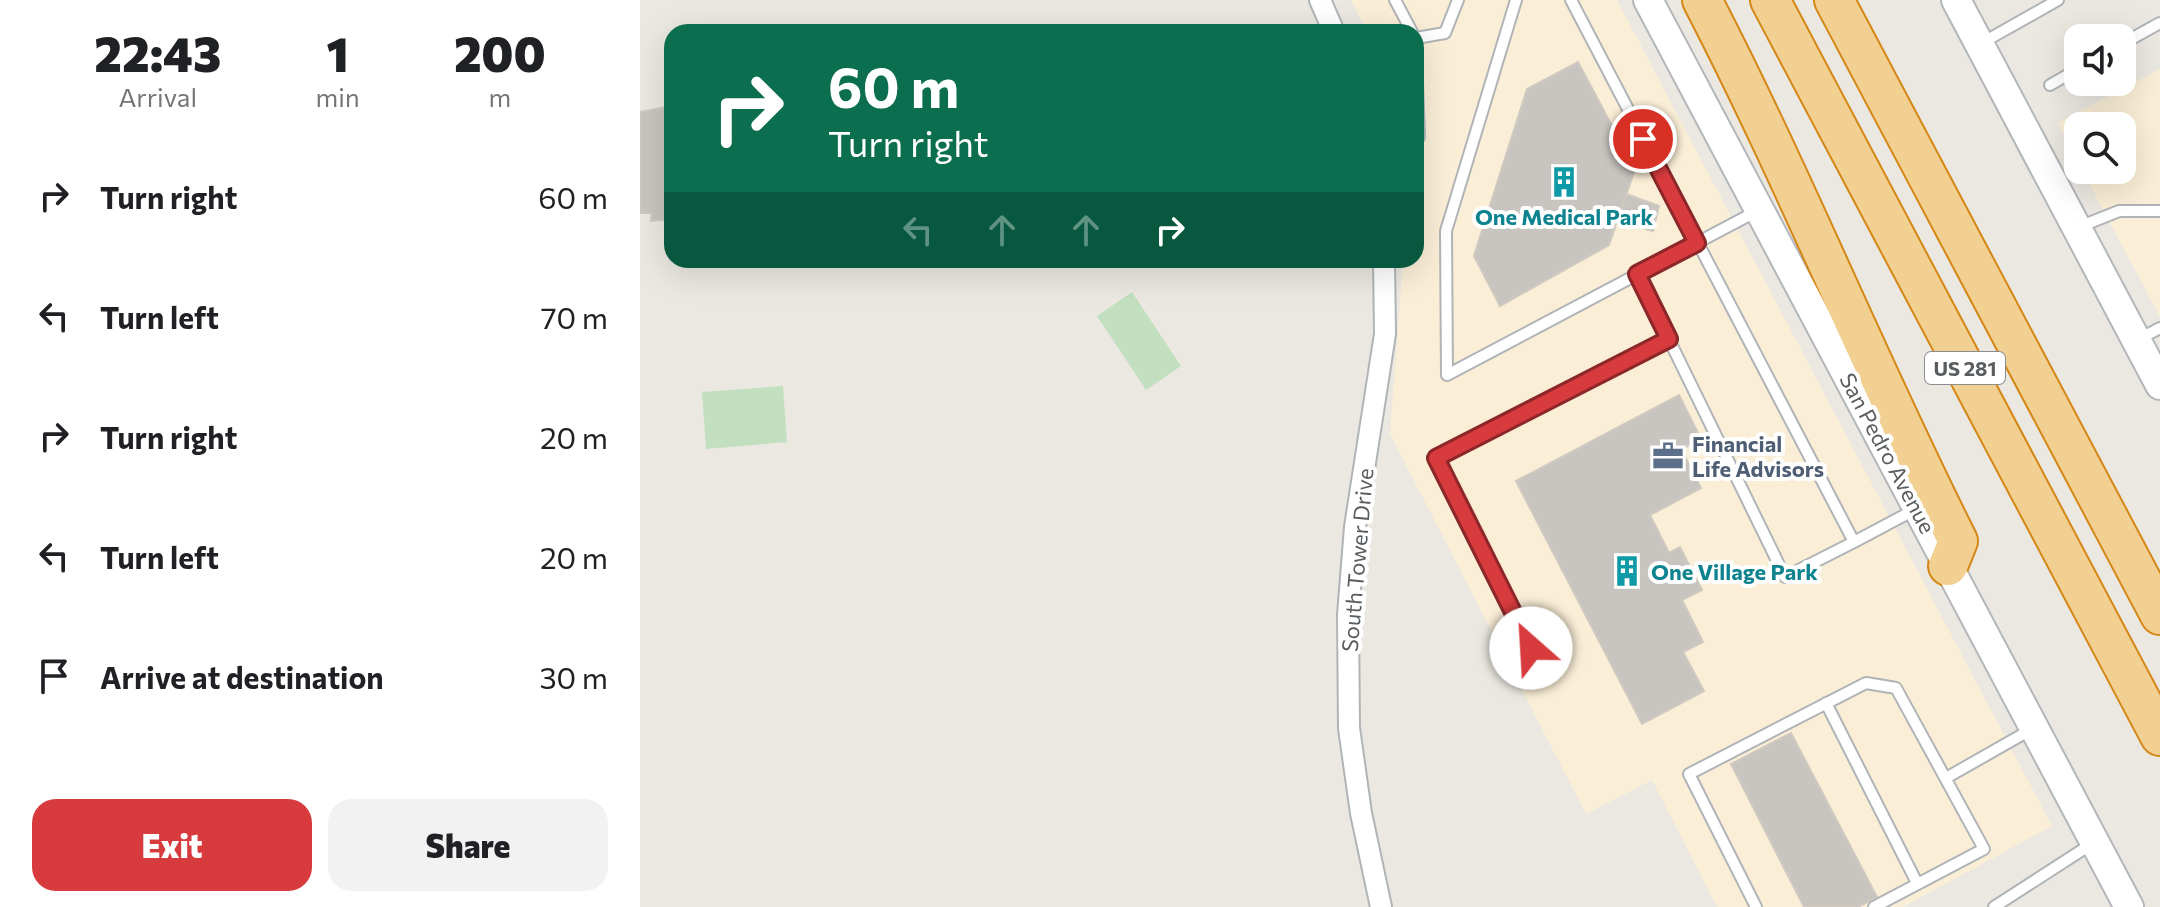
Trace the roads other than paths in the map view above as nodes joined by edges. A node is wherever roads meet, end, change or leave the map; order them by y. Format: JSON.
{"nodes":[{"id":1,"x":1320,"y":0,"type":"edge"},
{"id":2,"x":1395,"y":0,"type":"edge"},
{"id":3,"x":1458,"y":0,"type":"edge"},
{"id":4,"x":1516,"y":0,"type":"edge"},
{"id":5,"x":1571,"y":0,"type":"edge"},
{"id":6,"x":1648,"y":0,"type":"edge"},
{"id":7,"x":1702,"y":0,"type":"edge"},
{"id":8,"x":1770,"y":0,"type":"edge"},
{"id":9,"x":1834,"y":0,"type":"edge"},
{"id":10,"x":1956,"y":0,"type":"edge"},
{"id":11,"x":2058,"y":0,"type":"edge"},
{"id":12,"x":2160,"y":23,"type":"edge"},
{"id":13,"x":1330,"y":24,"type":"edge"},
{"id":14,"x":1408,"y":24,"type":"edge"},
{"id":15,"x":2136,"y":36,"type":"edge"},
{"id":16,"x":1424,"y":37,"type":"edge"},
{"id":17,"x":1980,"y":44,"type":"junction"},
{"id":18,"x":2064,"y":77,"type":"edge"},
{"id":19,"x":2050,"y":85,"type":"dead end"},
{"id":20,"x":1760,"y":210,"type":"junction"},
{"id":21,"x":2160,"y":211,"type":"edge"},
{"id":22,"x":2077,"y":228,"type":"junction"},
{"id":23,"x":1697,"y":243,"type":"junction"},
{"id":24,"x":1384,"y":268,"type":"edge"},
{"id":25,"x":1637,"y":274,"type":"junction"},
{"id":26,"x":2148,"y":334,"type":"edge"},
{"id":27,"x":1669,"y":339,"type":"junction"},
{"id":28,"x":2160,"y":385,"type":"edge"},
{"id":29,"x":1917,"y":508,"type":"junction"},
{"id":30,"x":1854,"y":542,"type":"junction"},
{"id":31,"x":1948,"y":566,"type":"junction"},
{"id":32,"x":2160,"y":615,"type":"edge"},
{"id":33,"x":1531,"y":648,"type":"dead end"},
{"id":34,"x":1826,"y":703,"type":"junction"},
{"id":35,"x":2034,"y":728,"type":"junction"},
{"id":36,"x":2160,"y":736,"type":"edge"},
{"id":37,"x":1946,"y":778,"type":"junction"},
{"id":38,"x":2095,"y":842,"type":"junction"},
{"id":39,"x":1917,"y":883,"type":"junction"},
{"id":40,"x":1381,"y":907,"type":"edge"},
{"id":41,"x":1756,"y":907,"type":"edge"},
{"id":42,"x":1874,"y":907,"type":"edge"},
{"id":43,"x":1994,"y":907,"type":"edge"},
{"id":44,"x":2129,"y":907,"type":"edge"}],
"edges":[{"from":1,"to":13,"type":"street"},
{"from":2,"to":14,"type":"lane"},
{"from":3,"to":16,"type":"lane"},
{"from":4,"to":25,"type":"lane"},
{"from":5,"to":23,"type":"lane"},
{"from":6,"to":20,"type":"main road","name":"San Pedro Avenue"},
{"from":7,"to":31,"type":"highway"},
{"from":8,"to":36,"type":"highway","number":"US 281"},
{"from":9,"to":32,"type":"highway","number":"US 281"},
{"from":10,"to":17,"type":"main road"},
{"from":11,"to":17,"type":"lane"},
{"from":12,"to":15,"type":"lane"},
{"from":17,"to":22,"type":"main road"},
{"from":18,"to":19,"type":"lane"},
{"from":20,"to":23,"type":"lane"},
{"from":20,"to":29,"type":"main road","name":"San Pedro Avenue"},
{"from":21,"to":22,"type":"lane"},
{"from":22,"to":26,"type":"main road"},
{"from":23,"to":25,"type":"lane"},
{"from":23,"to":30,"type":"lane"},
{"from":24,"to":40,"type":"street","name":"South Tower Drive"},
{"from":25,"to":27,"type":"lane"},
{"from":26,"to":28,"type":"main road"},
{"from":27,"to":30,"type":"lane"},
{"from":27,"to":33,"type":"lane"},
{"from":29,"to":30,"type":"lane"},
{"from":29,"to":31,"type":"main road","name":"San Pedro Avenue"},
{"from":31,"to":35,"type":"main road","name":"San Pedro Avenue"},
{"from":34,"to":37,"type":"lane"},
{"from":34,"to":39,"type":"lane"},
{"from":34,"to":41,"type":"lane"},
{"from":35,"to":37,"type":"lane"},
{"from":35,"to":38,"type":"main road","name":"San Pedro Avenue"},
{"from":37,"to":39,"type":"lane"},
{"from":38,"to":43,"type":"lane"},
{"from":38,"to":44,"type":"main road","name":"San Pedro Avenue"},
{"from":39,"to":42,"type":"lane"}]}
